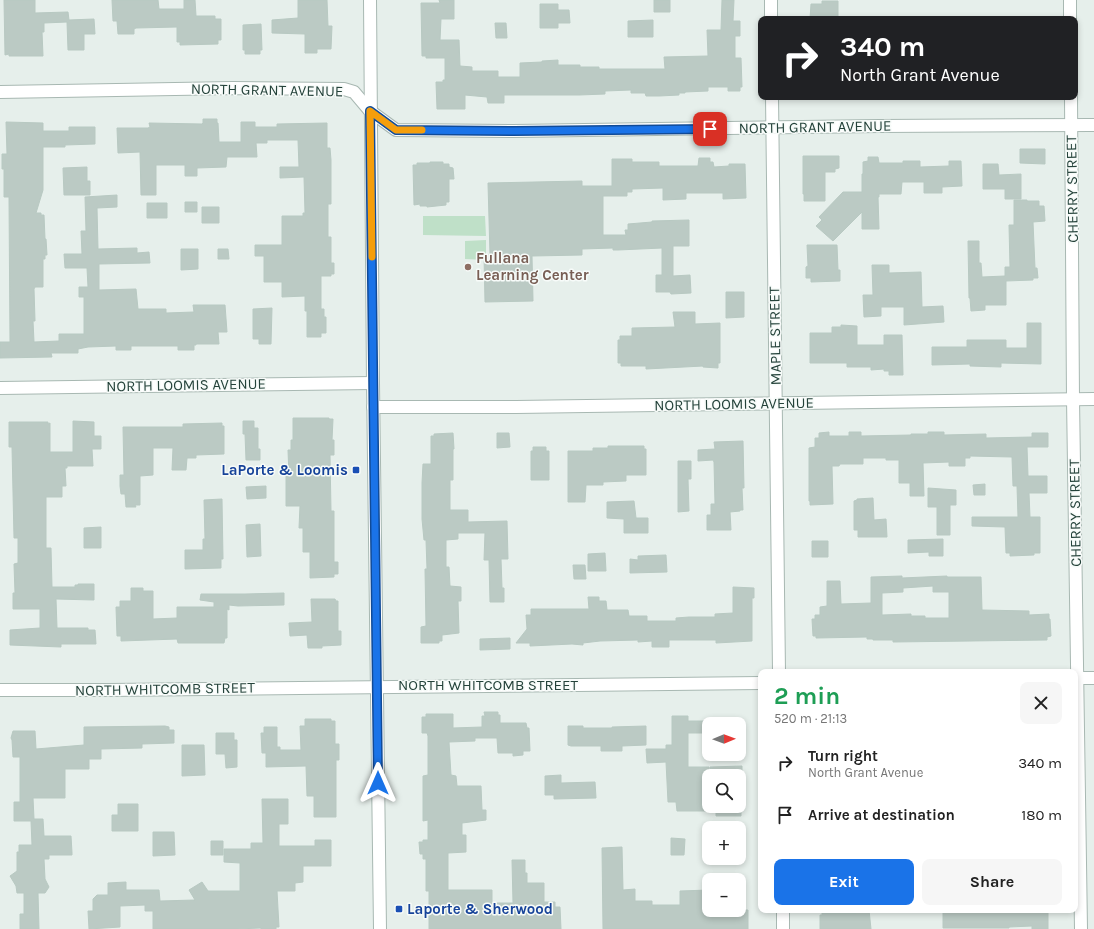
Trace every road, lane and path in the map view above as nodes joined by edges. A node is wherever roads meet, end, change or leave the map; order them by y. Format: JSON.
{"nodes":[{"id":1,"x":370,"y":0,"type":"edge"},
{"id":2,"x":771,"y":0,"type":"edge"},
{"id":3,"x":1070,"y":0,"type":"edge"},
{"id":4,"x":771,"y":16,"type":"edge"},
{"id":5,"x":1070,"y":16,"type":"edge"},
{"id":6,"x":0,"y":92,"type":"edge"},
{"id":7,"x":772,"y":100,"type":"edge"},
{"id":8,"x":1071,"y":100,"type":"edge"},
{"id":9,"x":370,"y":111,"type":"junction"},
{"id":10,"x":1094,"y":125,"type":"edge"},
{"id":11,"x":1071,"y":126,"type":"junction"},
{"id":12,"x":772,"y":128,"type":"junction"},
{"id":13,"x":373,"y":383,"type":"junction"},
{"id":14,"x":0,"y":388,"type":"edge"},
{"id":15,"x":1073,"y":399,"type":"junction"},
{"id":16,"x":1094,"y":399,"type":"edge"},
{"id":17,"x":776,"y":404,"type":"junction"},
{"id":18,"x":373,"y":407,"type":"junction"},
{"id":19,"x":779,"y":669,"type":"edge"},
{"id":20,"x":1076,"y":669,"type":"edge"},
{"id":21,"x":1078,"y":678,"type":"edge"},
{"id":22,"x":1094,"y":678,"type":"edge"},
{"id":23,"x":758,"y":682,"type":"edge"},
{"id":24,"x":377,"y":686,"type":"junction"},
{"id":25,"x":0,"y":690,"type":"edge"},
{"id":26,"x":1078,"y":778,"type":"edge"},
{"id":27,"x":783,"y":913,"type":"edge"},
{"id":28,"x":380,"y":929,"type":"edge"},
{"id":29,"x":783,"y":929,"type":"edge"},
{"id":30,"x":1081,"y":929,"type":"edge"}],
"edges":[{"from":1,"to":9,"type":"street"},
{"from":2,"to":4,"type":"street"},
{"from":3,"to":5,"type":"street"},
{"from":6,"to":9,"type":"street","name":"NORTH GRANT AVENUE"},
{"from":7,"to":12,"type":"street","name":"MAPLE STREET"},
{"from":8,"to":11,"type":"street","name":"CHERRY STREET"},
{"from":9,"to":12,"type":"street","name":"NORTH GRANT AVENUE"},
{"from":9,"to":13,"type":"street"},
{"from":10,"to":11,"type":"street","name":"NORTH GRANT AVENUE"},
{"from":11,"to":12,"type":"street","name":"NORTH GRANT AVENUE"},
{"from":11,"to":15,"type":"street","name":"CHERRY STREET"},
{"from":12,"to":17,"type":"street","name":"MAPLE STREET"},
{"from":13,"to":14,"type":"street","name":"NORTH LOOMIS AVENUE"},
{"from":13,"to":18,"type":"street"},
{"from":15,"to":16,"type":"street","name":"NORTH LOOMIS AVENUE"},
{"from":15,"to":17,"type":"street","name":"NORTH LOOMIS AVENUE"},
{"from":15,"to":20,"type":"street","name":"CHERRY STREET"},
{"from":17,"to":18,"type":"street","name":"NORTH LOOMIS AVENUE"},
{"from":17,"to":19,"type":"street","name":"MAPLE STREET"},
{"from":18,"to":24,"type":"street"},
{"from":21,"to":22,"type":"street"},
{"from":23,"to":24,"type":"street","name":"NORTH WHITCOMB STREET"},
{"from":24,"to":25,"type":"street","name":"NORTH WHITCOMB STREET"},
{"from":24,"to":28,"type":"street"},
{"from":26,"to":30,"type":"street","name":"CHERRY STREET"},
{"from":27,"to":29,"type":"street"}]}
